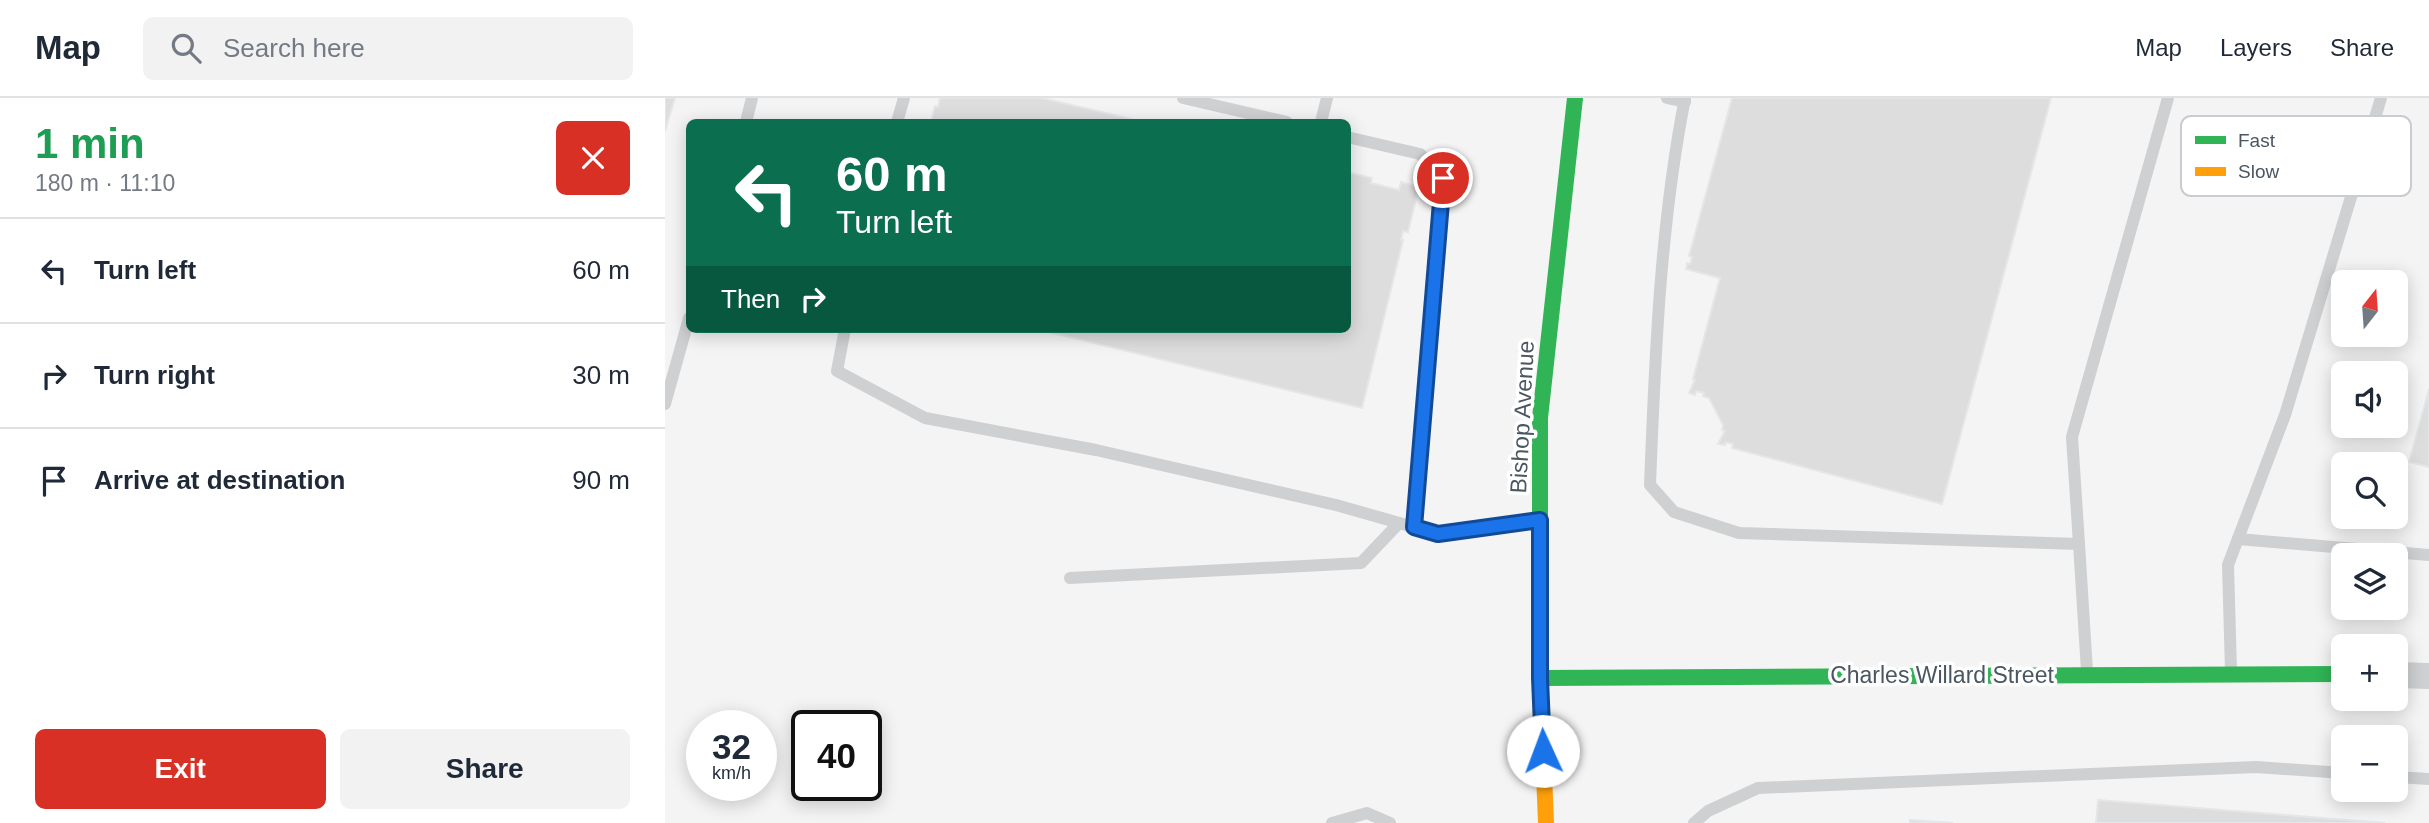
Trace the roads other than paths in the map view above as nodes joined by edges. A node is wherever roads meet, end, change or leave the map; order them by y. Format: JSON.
{"nodes":[{"id":1,"x":752,"y":98,"type":"edge"},
{"id":2,"x":904,"y":98,"type":"edge"},
{"id":3,"x":1183,"y":98,"type":"edge"},
{"id":4,"x":1327,"y":98,"type":"edge"},
{"id":5,"x":1575,"y":98,"type":"edge"},
{"id":6,"x":1667,"y":98,"type":"edge"},
{"id":7,"x":2168,"y":98,"type":"edge"},
{"id":8,"x":2381,"y":98,"type":"edge"},
{"id":9,"x":1685,"y":100,"type":"edge"},
{"id":10,"x":2376,"y":116,"type":"edge"},
{"id":11,"x":747,"y":119,"type":"edge"},
{"id":12,"x":899,"y":119,"type":"edge"},
{"id":13,"x":1274,"y":119,"type":"edge"},
{"id":14,"x":1322,"y":119,"type":"edge"},
{"id":15,"x":1351,"y":138,"type":"edge"},
{"id":16,"x":2351,"y":196,"type":"edge"},
{"id":17,"x":686,"y":329,"type":"edge"},
{"id":18,"x":844,"y":333,"type":"edge"},
{"id":19,"x":665,"y":404,"type":"edge"},
{"id":20,"x":1540,"y":520,"type":"junction"},
{"id":21,"x":1399,"y":523,"type":"junction"},
{"id":22,"x":1414,"y":527,"type":"junction"},
{"id":23,"x":2238,"y":539,"type":"junction"},
{"id":24,"x":2079,"y":544,"type":"junction"},
{"id":25,"x":2429,"y":555,"type":"edge"},
{"id":26,"x":1070,"y":578,"type":"dead end"},
{"id":27,"x":2331,"y":674,"type":"edge"},
{"id":28,"x":2087,"y":675,"type":"junction"},
{"id":29,"x":2232,"y":675,"type":"junction"},
{"id":30,"x":2408,"y":675,"type":"edge"},
{"id":31,"x":2429,"y":676,"type":"edge"},
{"id":32,"x":1540,"y":678,"type":"junction"},
{"id":33,"x":2331,"y":772,"type":"edge"},
{"id":34,"x":2408,"y":778,"type":"edge"},
{"id":35,"x":2429,"y":779,"type":"edge"},
{"id":36,"x":1332,"y":823,"type":"edge"},
{"id":37,"x":1390,"y":823,"type":"edge"},
{"id":38,"x":1546,"y":823,"type":"edge"},
{"id":39,"x":1694,"y":823,"type":"edge"}],
"edges":[{"from":1,"to":11,"type":"lane"},
{"from":2,"to":12,"type":"lane"},
{"from":3,"to":13,"type":"lane"},
{"from":4,"to":14,"type":"lane"},
{"from":5,"to":20,"type":"street","name":"Bishop Avenue"},
{"from":6,"to":9,"type":"lane"},
{"from":7,"to":24,"type":"lane"},
{"from":8,"to":10,"type":"lane"},
{"from":9,"to":24,"type":"lane"},
{"from":15,"to":22,"type":"lane"},
{"from":16,"to":23,"type":"lane"},
{"from":17,"to":19,"type":"lane"},
{"from":18,"to":21,"type":"lane"},
{"from":20,"to":22,"type":"lane"},
{"from":20,"to":32,"type":"street","name":"Bishop Avenue"},
{"from":21,"to":22,"type":"lane"},
{"from":21,"to":26,"type":"lane"},
{"from":23,"to":25,"type":"lane"},
{"from":23,"to":29,"type":"lane"},
{"from":24,"to":28,"type":"lane"},
{"from":27,"to":29,"type":"street","name":"Charles Willard Street"},
{"from":28,"to":29,"type":"street","name":"Charles Willard Street"},
{"from":28,"to":32,"type":"street","name":"Charles Willard Street"},
{"from":30,"to":31,"type":"street"},
{"from":32,"to":38,"type":"street","name":"Bishop Avenue"},
{"from":33,"to":39,"type":"lane"},
{"from":34,"to":35,"type":"lane"},
{"from":36,"to":37,"type":"lane"}]}
